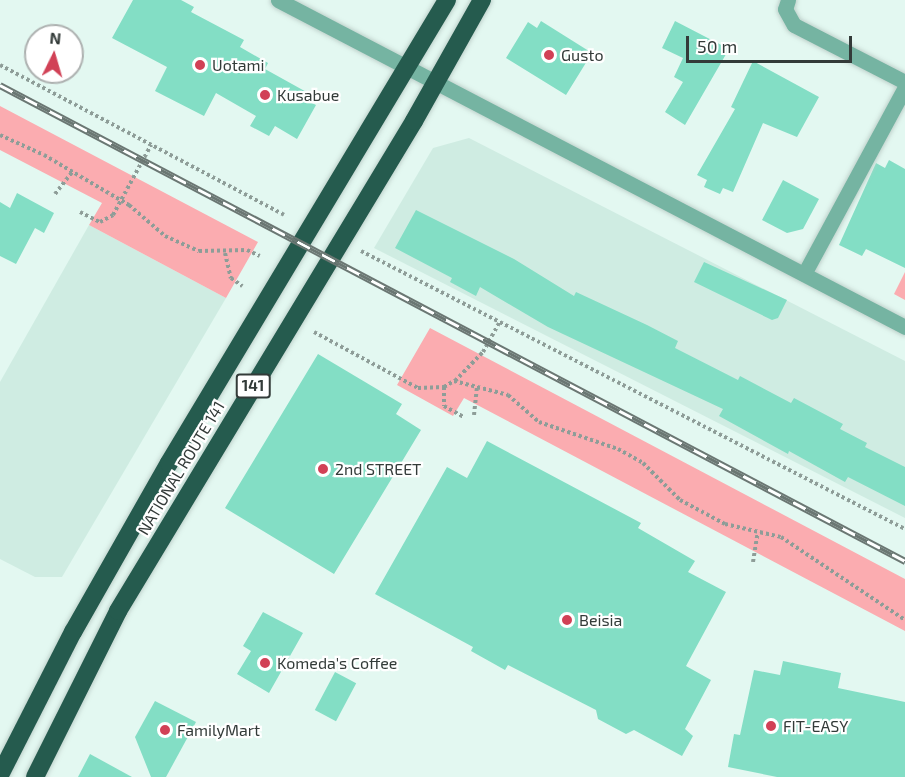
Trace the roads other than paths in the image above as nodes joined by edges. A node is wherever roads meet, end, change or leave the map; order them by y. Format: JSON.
{"nodes":[{"id":1,"x":447,"y":0,"type":"edge"},
{"id":2,"x":482,"y":0,"type":"edge"},
{"id":3,"x":788,"y":0,"type":"edge"},
{"id":4,"x":281,"y":1,"type":"edge"},
{"id":5,"x":406,"y":68,"type":"junction"},
{"id":6,"x":905,"y":82,"type":"edge"},
{"id":7,"x":435,"y":84,"type":"junction"},
{"id":8,"x":905,"y":87,"type":"edge"},
{"id":9,"x":804,"y":274,"type":"junction"},
{"id":10,"x":905,"y":327,"type":"edge"},
{"id":11,"x":0,"y":775,"type":"edge"},
{"id":12,"x":35,"y":777,"type":"edge"}],
"edges":[{"from":1,"to":5,"type":"highway","name":"NATIONAL ROUTE 141","number":"141"},
{"from":2,"to":7,"type":"highway","name":"NATIONAL ROUTE 141","number":"141"},
{"from":3,"to":6,"type":"street"},
{"from":4,"to":5,"type":"street"},
{"from":5,"to":7,"type":"street"},
{"from":5,"to":11,"type":"highway","name":"NATIONAL ROUTE 141","number":"141"},
{"from":7,"to":9,"type":"street"},
{"from":7,"to":12,"type":"highway","name":"NATIONAL ROUTE 141","number":"141"},
{"from":8,"to":9,"type":"street"},
{"from":9,"to":10,"type":"street"}]}
